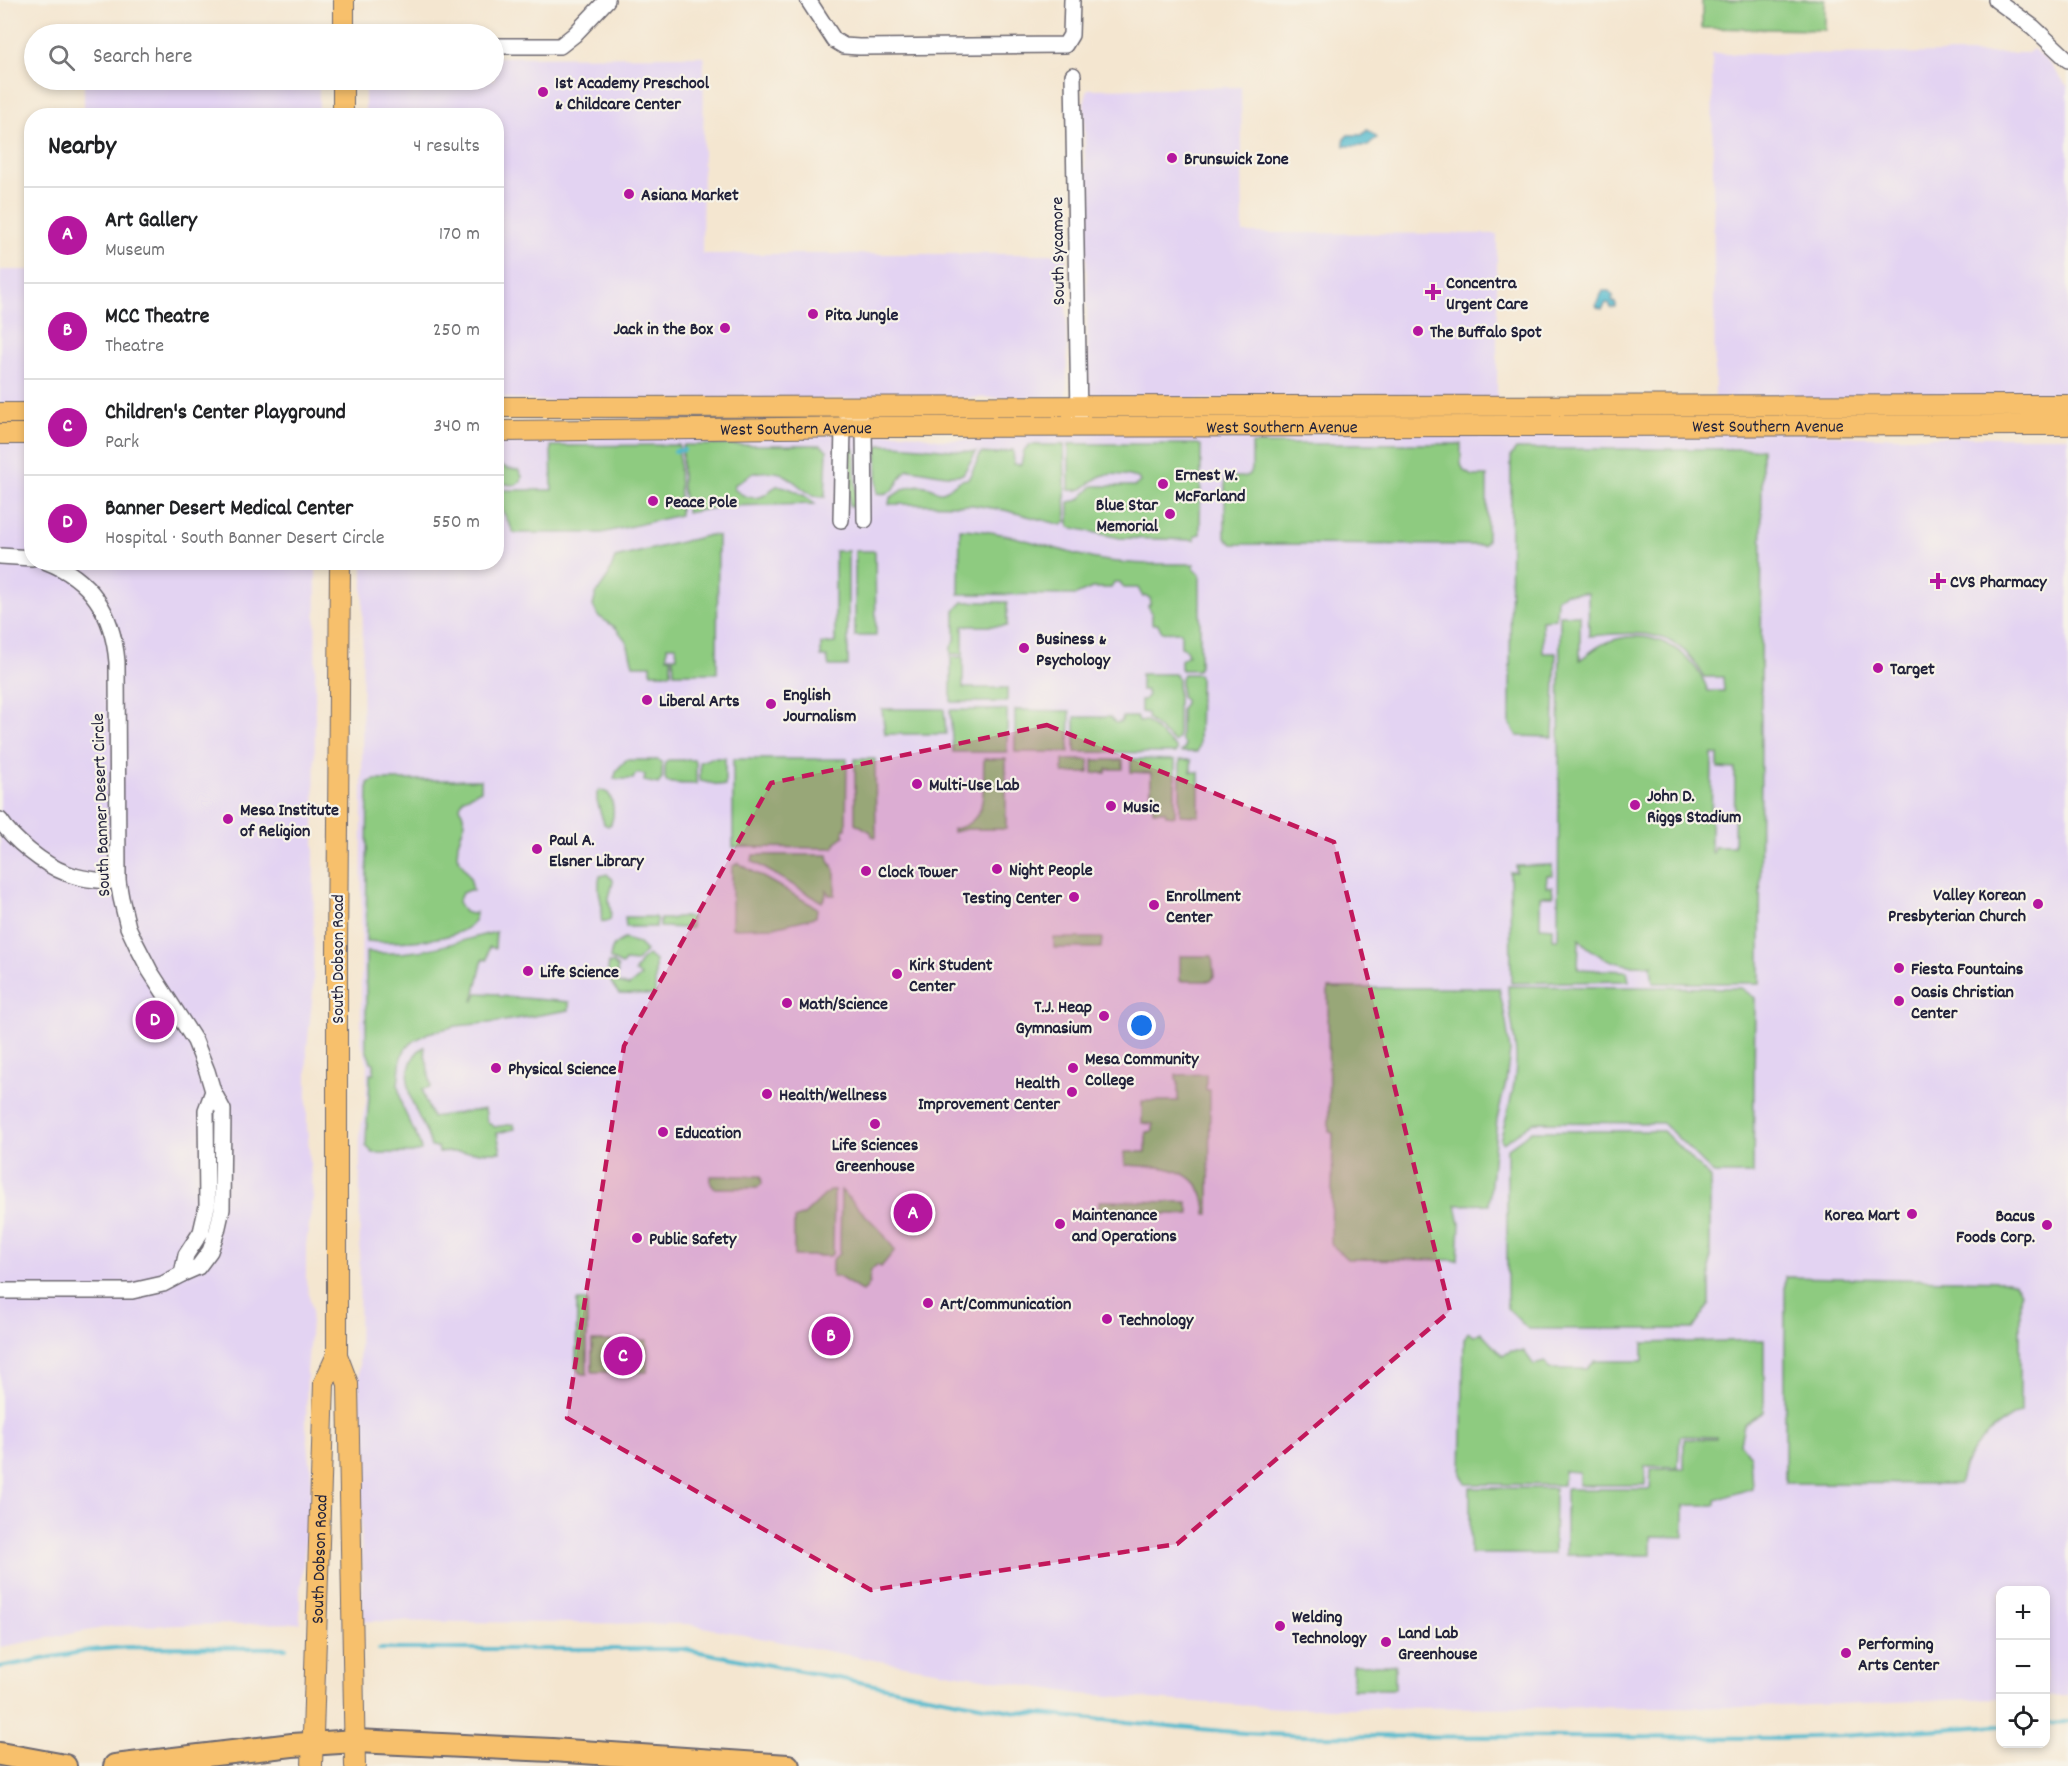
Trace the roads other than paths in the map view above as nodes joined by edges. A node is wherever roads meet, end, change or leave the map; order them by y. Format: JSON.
{"nodes":[{"id":1,"x":344,"y":0,"type":"edge"},
{"id":2,"x":607,"y":0,"type":"edge"},
{"id":3,"x":808,"y":0,"type":"edge"},
{"id":4,"x":1072,"y":0,"type":"edge"},
{"id":5,"x":1996,"y":0,"type":"edge"},
{"id":6,"x":344,"y":24,"type":"edge"},
{"id":7,"x":504,"y":46,"type":"edge"},
{"id":8,"x":2068,"y":60,"type":"edge"},
{"id":9,"x":1073,"y":75,"type":"dead end"},
{"id":10,"x":344,"y":90,"type":"edge"},
{"id":11,"x":343,"y":108,"type":"edge"},
{"id":12,"x":1936,"y":405,"type":"junction"},
{"id":13,"x":2068,"y":405,"type":"edge"},
{"id":14,"x":504,"y":407,"type":"edge"},
{"id":15,"x":684,"y":407,"type":"junction"},
{"id":16,"x":854,"y":407,"type":"junction"},
{"id":17,"x":0,"y":413,"type":"edge"},
{"id":18,"x":24,"y":413,"type":"edge"},
{"id":19,"x":1079,"y":417,"type":"junction"},
{"id":20,"x":2068,"y":425,"type":"edge"},
{"id":21,"x":1806,"y":426,"type":"junction"},
{"id":22,"x":843,"y":427,"type":"junction"},
{"id":23,"x":864,"y":427,"type":"junction"},
{"id":24,"x":581,"y":429,"type":"junction"},
{"id":25,"x":504,"y":431,"type":"edge"},
{"id":26,"x":842,"y":520,"type":"dead end"},
{"id":27,"x":864,"y":520,"type":"dead end"},
{"id":28,"x":0,"y":556,"type":"edge"},
{"id":29,"x":24,"y":558,"type":"edge"},
{"id":30,"x":65,"y":570,"type":"edge"},
{"id":31,"x":340,"y":570,"type":"edge"},
{"id":32,"x":0,"y":820,"type":"edge"},
{"id":33,"x":118,"y":881,"type":"junction"},
{"id":34,"x":0,"y":1292,"type":"edge"},
{"id":35,"x":337,"y":1355,"type":"junction"},
{"id":36,"x":356,"y":1741,"type":"junction"},
{"id":37,"x":313,"y":1743,"type":"junction"},
{"id":38,"x":0,"y":1754,"type":"edge"},
{"id":39,"x":65,"y":1766,"type":"edge"},
{"id":40,"x":115,"y":1766,"type":"edge"},
{"id":41,"x":312,"y":1766,"type":"edge"},
{"id":42,"x":355,"y":1766,"type":"edge"},
{"id":43,"x":788,"y":1766,"type":"edge"}],
"edges":[{"from":1,"to":6,"type":"main road"},
{"from":2,"to":7,"type":"street"},
{"from":3,"to":4,"type":"street"},
{"from":5,"to":8,"type":"street"},
{"from":9,"to":19,"type":"street","name":"South Sycamore"},
{"from":10,"to":11,"type":"main road"},
{"from":12,"to":13,"type":"main road","name":"West Southern Avenue"},
{"from":12,"to":19,"type":"main road","name":"West Southern Avenue"},
{"from":12,"to":21,"type":"main road"},
{"from":14,"to":15,"type":"main road","name":"West Southern Avenue"},
{"from":15,"to":16,"type":"main road","name":"West Southern Avenue"},
{"from":15,"to":24,"type":"main road"},
{"from":16,"to":19,"type":"main road","name":"West Southern Avenue"},
{"from":16,"to":22,"type":"street"},
{"from":16,"to":23,"type":"street"},
{"from":17,"to":18,"type":"main road"},
{"from":19,"to":21,"type":"main road","name":"West Southern Avenue"},
{"from":19,"to":23,"type":"main road","name":"West Southern Avenue"},
{"from":20,"to":21,"type":"main road","name":"West Southern Avenue"},
{"from":22,"to":23,"type":"main road","name":"West Southern Avenue"},
{"from":22,"to":24,"type":"main road","name":"West Southern Avenue"},
{"from":22,"to":26,"type":"street"},
{"from":23,"to":27,"type":"street"},
{"from":24,"to":25,"type":"main road","name":"West Southern Avenue"},
{"from":28,"to":29,"type":"street"},
{"from":30,"to":33,"type":"street","name":"South Banner Desert Circle"},
{"from":31,"to":35,"type":"main road","name":"South Dobson Road"},
{"from":32,"to":33,"type":"street"},
{"from":33,"to":34,"type":"street","name":"South Banner Desert Circle"},
{"from":35,"to":36,"type":"main road","name":"South Dobson Road"},
{"from":35,"to":37,"type":"main road","name":"South Dobson Road"},
{"from":36,"to":37,"type":"highway"},
{"from":36,"to":42,"type":"main road","name":"South Dobson Road"},
{"from":36,"to":43,"type":"highway"},
{"from":37,"to":40,"type":"highway"},
{"from":37,"to":41,"type":"main road","name":"South Dobson Road"},
{"from":38,"to":39,"type":"highway"}]}
